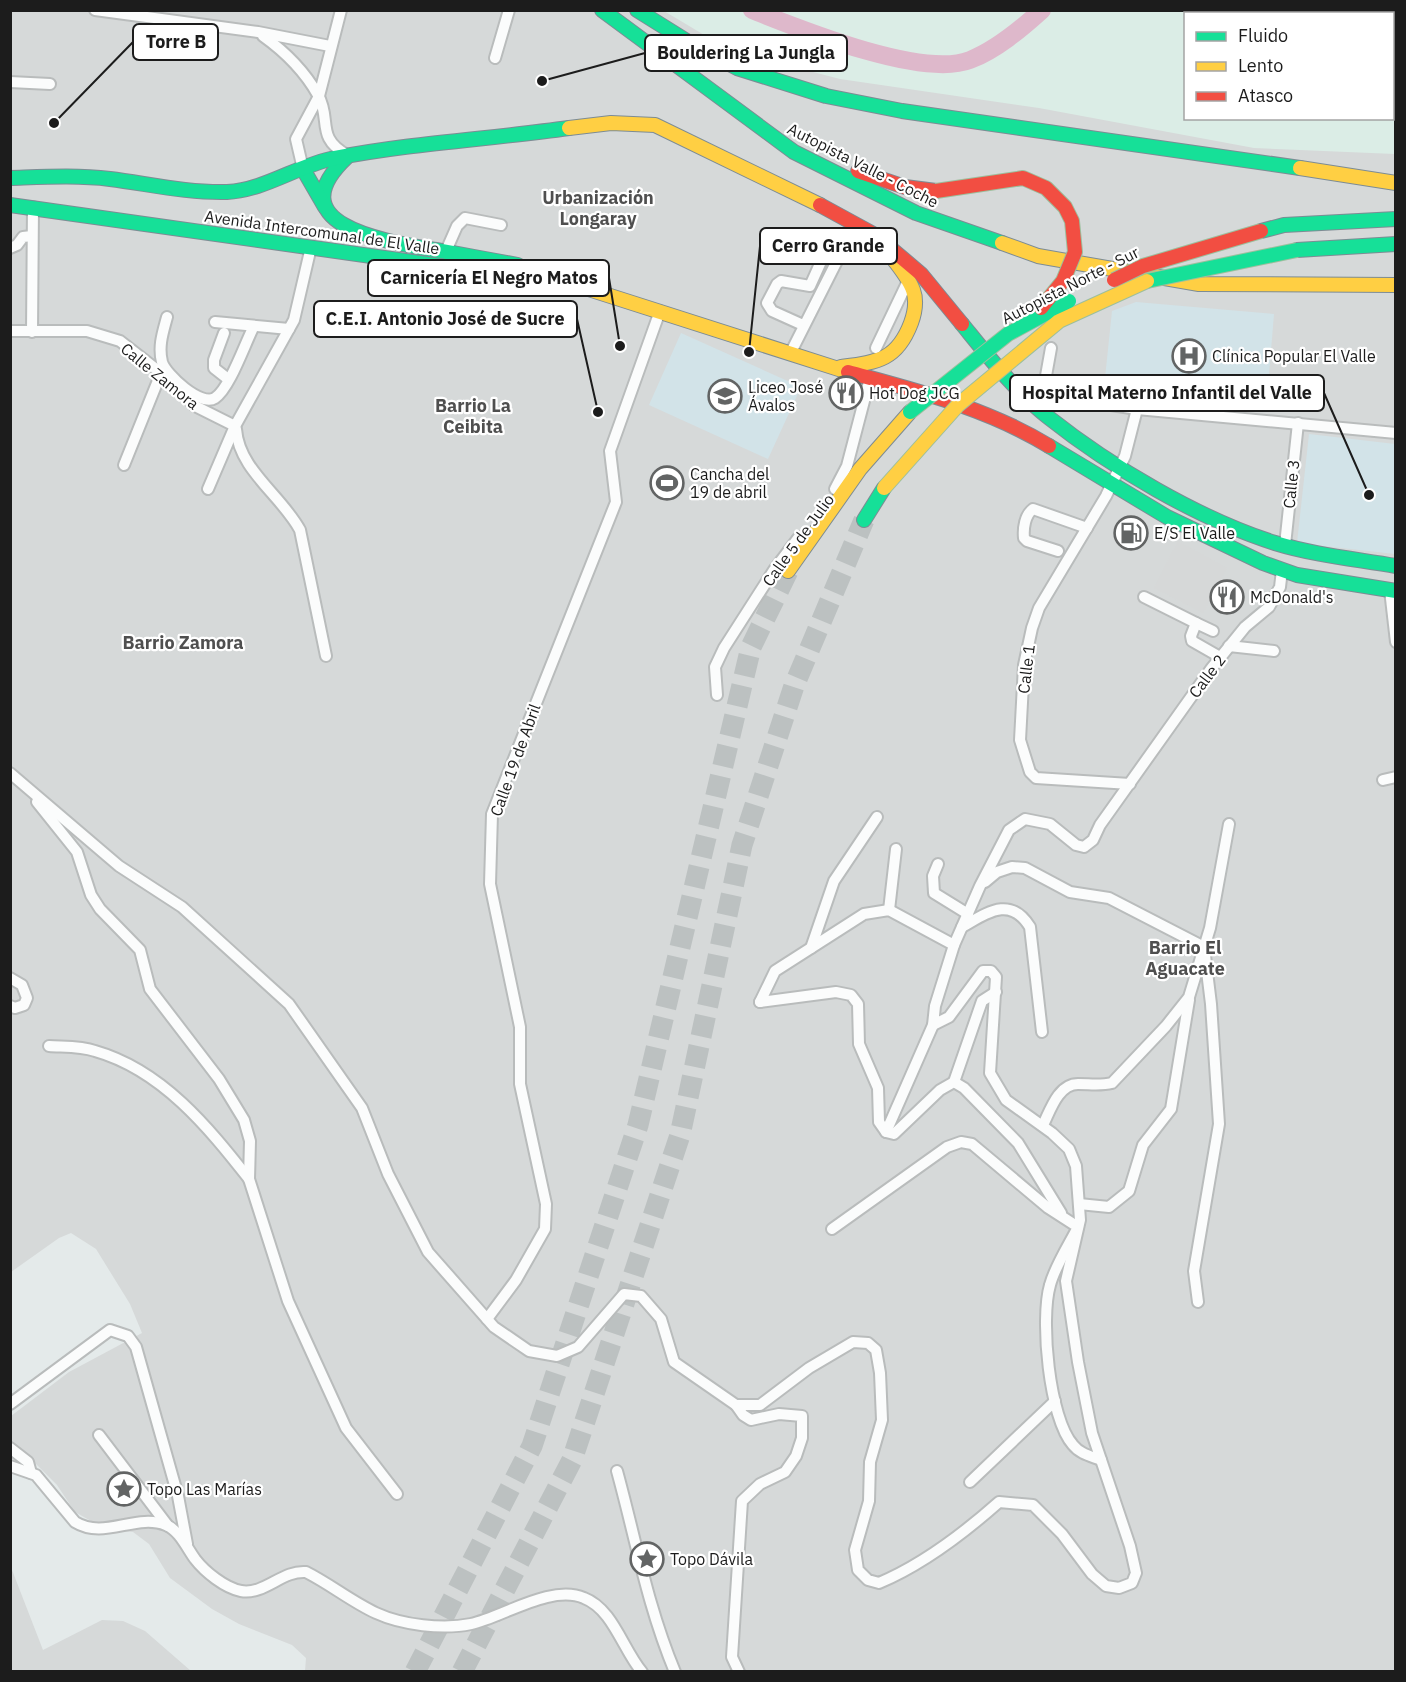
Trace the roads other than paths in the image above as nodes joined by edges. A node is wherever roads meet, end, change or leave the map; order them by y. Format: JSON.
{"nodes":[{"id":1,"x":95,"y":10,"type":"edge"},
{"id":2,"x":341,"y":10,"type":"edge"},
{"id":3,"x":509,"y":10,"type":"edge"},
{"id":4,"x":603,"y":10,"type":"edge"},
{"id":5,"x":637,"y":10,"type":"edge"},
{"id":6,"x":649,"y":10,"type":"edge"},
{"id":7,"x":159,"y":14,"type":"edge"},
{"id":8,"x":258,"y":32,"type":"junction"},
{"id":9,"x":679,"y":38,"type":"junction"},
{"id":10,"x":330,"y":46,"type":"junction"},
{"id":11,"x":495,"y":58,"type":"dead end"},
{"id":12,"x":10,"y":82,"type":"edge"},
{"id":13,"x":50,"y":84,"type":"dead end"},
{"id":14,"x":710,"y":92,"type":"junction"},
{"id":15,"x":319,"y":96,"type":"junction"},
{"id":16,"x":348,"y":156,"type":"junction"},
{"id":17,"x":303,"y":169,"type":"junction"},
{"id":18,"x":10,"y":178,"type":"edge"},
{"id":19,"x":1395,"y":183,"type":"edge"},
{"id":20,"x":10,"y":205,"type":"edge"},
{"id":21,"x":33,"y":207,"type":"junction"},
{"id":22,"x":327,"y":210,"type":"junction"},
{"id":23,"x":1395,"y":219,"type":"edge"},
{"id":24,"x":501,"y":225,"type":"dead end"},
{"id":25,"x":875,"y":235,"type":"junction"},
{"id":26,"x":32,"y":236,"type":"junction"},
{"id":27,"x":1395,"y":244,"type":"edge"},
{"id":28,"x":311,"y":247,"type":"junction"},
{"id":29,"x":10,"y":248,"type":"edge"},
{"id":30,"x":446,"y":251,"type":"junction"},
{"id":31,"x":908,"y":280,"type":"junction"},
{"id":32,"x":566,"y":282,"type":"junction"},
{"id":33,"x":1395,"y":285,"type":"edge"},
{"id":34,"x":660,"y":310,"type":"junction"},
{"id":35,"x":167,"y":316,"type":"dead end"},
{"id":36,"x":215,"y":322,"type":"dead end"},
{"id":37,"x":803,"y":325,"type":"junction"},
{"id":38,"x":254,"y":326,"type":"junction"},
{"id":39,"x":289,"y":329,"type":"junction"},
{"id":40,"x":10,"y":331,"type":"edge"},
{"id":41,"x":32,"y":332,"type":"junction"},
{"id":42,"x":224,"y":333,"type":"dead end"},
{"id":43,"x":1008,"y":334,"type":"junction"},
{"id":44,"x":876,"y":348,"type":"dead end"},
{"id":45,"x":1051,"y":348,"type":"dead end"},
{"id":46,"x":790,"y":354,"type":"junction"},
{"id":47,"x":832,"y":368,"type":"junction"},
{"id":48,"x":161,"y":373,"type":"junction"},
{"id":49,"x":870,"y":378,"type":"junction"},
{"id":50,"x":228,"y":379,"type":"junction"},
{"id":51,"x":1137,"y":409,"type":"junction"},
{"id":52,"x":1298,"y":423,"type":"junction"},
{"id":53,"x":235,"y":426,"type":"junction"},
{"id":54,"x":1395,"y":433,"type":"edge"},
{"id":55,"x":124,"y":465,"type":"dead end"},
{"id":56,"x":1119,"y":467,"type":"junction"},
{"id":57,"x":1111,"y":483,"type":"junction"},
{"id":58,"x":208,"y":489,"type":"dead end"},
{"id":59,"x":864,"y":519,"type":"tunnel mouth"},
{"id":60,"x":1087,"y":528,"type":"junction"},
{"id":61,"x":1285,"y":545,"type":"junction"},
{"id":62,"x":1058,"y":551,"type":"dead end"},
{"id":63,"x":1395,"y":566,"type":"edge"},
{"id":64,"x":1282,"y":570,"type":"junction"},
{"id":65,"x":788,"y":572,"type":"tunnel mouth"},
{"id":66,"x":1393,"y":591,"type":"edge"},
{"id":67,"x":1144,"y":597,"type":"dead end"},
{"id":68,"x":1196,"y":623,"type":"junction"},
{"id":69,"x":1213,"y":632,"type":"dead end"},
{"id":70,"x":1395,"y":642,"type":"edge"},
{"id":71,"x":1229,"y":646,"type":"junction"},
{"id":72,"x":1274,"y":651,"type":"dead end"},
{"id":73,"x":326,"y":657,"type":"dead end"},
{"id":74,"x":1220,"y":657,"type":"junction"},
{"id":75,"x":717,"y":695,"type":"dead end"},
{"id":76,"x":14,"y":776,"type":"edge"},
{"id":77,"x":1395,"y":777,"type":"edge"},
{"id":78,"x":1383,"y":780,"type":"dead end"},
{"id":79,"x":1130,"y":784,"type":"junction"},
{"id":80,"x":877,"y":817,"type":"dead end"},
{"id":81,"x":1229,"y":824,"type":"dead end"},
{"id":82,"x":896,"y":849,"type":"dead end"},
{"id":83,"x":938,"y":864,"type":"dead end"},
{"id":84,"x":980,"y":886,"type":"junction"},
{"id":85,"x":889,"y":910,"type":"junction"},
{"id":86,"x":968,"y":914,"type":"junction"},
{"id":87,"x":962,"y":927,"type":"junction"},
{"id":88,"x":954,"y":945,"type":"junction"},
{"id":89,"x":1204,"y":946,"type":"junction"},
{"id":90,"x":811,"y":948,"type":"junction"},
{"id":91,"x":10,"y":978,"type":"edge"},
{"id":92,"x":996,"y":992,"type":"junction"},
{"id":93,"x":1190,"y":997,"type":"junction"},
{"id":94,"x":13,"y":1007,"type":"edge"},
{"id":95,"x":933,"y":1025,"type":"junction"},
{"id":96,"x":1042,"y":1032,"type":"dead end"},
{"id":97,"x":49,"y":1046,"type":"dead end"},
{"id":98,"x":954,"y":1082,"type":"junction"},
{"id":99,"x":1042,"y":1125,"type":"junction"},
{"id":100,"x":886,"y":1132,"type":"junction"},
{"id":101,"x":249,"y":1179,"type":"junction"},
{"id":102,"x":1079,"y":1204,"type":"junction"},
{"id":103,"x":1062,"y":1215,"type":"junction"},
{"id":104,"x":1078,"y":1227,"type":"junction"},
{"id":105,"x":832,"y":1229,"type":"dead end"},
{"id":106,"x":1198,"y":1302,"type":"dead end"},
{"id":107,"x":487,"y":1319,"type":"junction"},
{"id":108,"x":1054,"y":1401,"type":"junction"},
{"id":109,"x":10,"y":1404,"type":"edge"},
{"id":110,"x":736,"y":1405,"type":"junction"},
{"id":111,"x":99,"y":1435,"type":"dead end"},
{"id":112,"x":10,"y":1448,"type":"edge"},
{"id":113,"x":1101,"y":1460,"type":"junction"},
{"id":114,"x":10,"y":1466,"type":"edge"},
{"id":115,"x":617,"y":1471,"type":"dead end"},
{"id":116,"x":31,"y":1473,"type":"junction"},
{"id":117,"x":970,"y":1482,"type":"dead end"},
{"id":118,"x":397,"y":1494,"type":"dead end"},
{"id":119,"x":168,"y":1526,"type":"junction"},
{"id":120,"x":187,"y":1545,"type":"junction"},
{"id":121,"x":642,"y":1671,"type":"edge"},
{"id":122,"x":675,"y":1671,"type":"edge"},
{"id":123,"x":739,"y":1671,"type":"edge"}],
"edges":[{"from":1,"to":7,"type":"street"},
{"from":2,"to":10,"type":"street"},
{"from":3,"to":11,"type":"street"},
{"from":4,"to":14,"type":"main road","name":"Autopista Valle - Coche"},
{"from":5,"to":9,"type":"main road"},
{"from":6,"to":9,"type":"main road"},
{"from":7,"to":8,"type":"street"},
{"from":8,"to":10,"type":"street"},
{"from":8,"to":15,"type":"street"},
{"from":9,"to":19,"type":"main road"},
{"from":10,"to":15,"type":"street"},
{"from":12,"to":13,"type":"street"},
{"from":14,"to":33,"type":"main road","name":"Autopista Valle - Coche"},
{"from":14,"to":43,"type":"main road","bridge":true},
{"from":15,"to":16,"type":"street"},
{"from":15,"to":17,"type":"street"},
{"from":16,"to":17,"type":"main road","name":"Avenida Intercomunal de El Valle"},
{"from":16,"to":22,"type":"main road"},
{"from":16,"to":25,"type":"main road","name":"Avenida Intercomunal de El Valle"},
{"from":17,"to":18,"type":"main road","name":"Avenida Intercomunal de El Valle"},
{"from":17,"to":22,"type":"main road"},
{"from":20,"to":21,"type":"main road","name":"Avenida Intercomunal de El Valle"},
{"from":21,"to":26,"type":"street"},
{"from":21,"to":28,"type":"main road","name":"Avenida Intercomunal de El Valle"},
{"from":22,"to":30,"type":"main road"},
{"from":23,"to":43,"type":"main road","name":"Autopista Norte - Sur","bridge":true},
{"from":24,"to":30,"type":"street"},
{"from":25,"to":31,"type":"main road"},
{"from":25,"to":56,"type":"main road","name":"Avenida Intercomunal de El Valle"},
{"from":26,"to":29,"type":"street"},
{"from":26,"to":41,"type":"street"},
{"from":27,"to":59,"type":"main road","name":"Autopista Norte - Sur","bridge":true},
{"from":28,"to":32,"type":"main road","name":"Avenida Intercomunal de El Valle"},
{"from":28,"to":39,"type":"street"},
{"from":30,"to":32,"type":"main road"},
{"from":31,"to":44,"type":"street"},
{"from":31,"to":47,"type":"main road"},
{"from":32,"to":34,"type":"main road","name":"Avenida Intercomunal de El Valle"},
{"from":34,"to":46,"type":"main road","name":"Avenida Intercomunal de El Valle"},
{"from":34,"to":107,"type":"street","name":"Calle 19 de Abril"},
{"from":35,"to":50,"type":"street"},
{"from":36,"to":38,"type":"street"},
{"from":37,"to":37,"type":"street"},
{"from":37,"to":46,"type":"street"},
{"from":38,"to":39,"type":"street"},
{"from":38,"to":50,"type":"street"},
{"from":39,"to":53,"type":"street"},
{"from":40,"to":41,"type":"street","name":"Calle Zamora"},
{"from":41,"to":48,"type":"street","name":"Calle Zamora"},
{"from":42,"to":50,"type":"street"},
{"from":43,"to":65,"type":"main road","name":"Autopista Norte - Sur","bridge":true},
{"from":45,"to":51,"type":"street"},
{"from":46,"to":47,"type":"main road","name":"Avenida Intercomunal de El Valle"},
{"from":47,"to":49,"type":"main road","name":"Avenida Intercomunal de El Valle"},
{"from":48,"to":53,"type":"street","name":"Calle Zamora"},
{"from":48,"to":55,"type":"street"},
{"from":49,"to":57,"type":"main road","name":"Avenida Intercomunal de El Valle"},
{"from":49,"to":75,"type":"street","name":"Calle 5 de Julio"},
{"from":51,"to":52,"type":"street"},
{"from":51,"to":56,"type":"street"},
{"from":52,"to":54,"type":"street"},
{"from":52,"to":61,"type":"street","name":"Calle 3"},
{"from":53,"to":58,"type":"street"},
{"from":53,"to":73,"type":"street"},
{"from":56,"to":57,"type":"street","name":"Calle 1"},
{"from":56,"to":61,"type":"main road","name":"Avenida Intercomunal de El Valle"},
{"from":57,"to":60,"type":"street","name":"Calle 1"},
{"from":57,"to":64,"type":"main road","name":"Avenida Intercomunal de El Valle"},
{"from":60,"to":62,"type":"street"},
{"from":60,"to":79,"type":"street","name":"Calle 1"},
{"from":61,"to":63,"type":"main road","name":"Avenida Intercomunal de El Valle"},
{"from":64,"to":66,"type":"main road","name":"Avenida Intercomunal de El Valle"},
{"from":64,"to":71,"type":"street","name":"Calle 2"},
{"from":66,"to":70,"type":"street"},
{"from":67,"to":68,"type":"street"},
{"from":68,"to":69,"type":"street"},
{"from":68,"to":74,"type":"street"},
{"from":71,"to":72,"type":"street"},
{"from":71,"to":74,"type":"street","name":"Calle 2"},
{"from":74,"to":79,"type":"street","name":"Calle 2"},
{"from":76,"to":101,"type":"street"},
{"from":76,"to":107,"type":"street"},
{"from":77,"to":78,"type":"street"},
{"from":79,"to":84,"type":"street","name":"Calle 2"},
{"from":80,"to":90,"type":"street"},
{"from":81,"to":89,"type":"street"},
{"from":82,"to":85,"type":"street"},
{"from":83,"to":86,"type":"street"},
{"from":84,"to":86,"type":"street"},
{"from":84,"to":89,"type":"street"},
{"from":85,"to":88,"type":"street"},
{"from":85,"to":90,"type":"street"},
{"from":86,"to":87,"type":"street"},
{"from":87,"to":88,"type":"street"},
{"from":87,"to":96,"type":"street"},
{"from":88,"to":95,"type":"street"},
{"from":89,"to":93,"type":"street"},
{"from":89,"to":106,"type":"street"},
{"from":90,"to":100,"type":"street"},
{"from":91,"to":94,"type":"street"},
{"from":92,"to":95,"type":"street"},
{"from":92,"to":98,"type":"street"},
{"from":92,"to":99,"type":"street"},
{"from":93,"to":99,"type":"street"},
{"from":93,"to":102,"type":"street"},
{"from":95,"to":100,"type":"street"},
{"from":97,"to":101,"type":"street"},
{"from":98,"to":100,"type":"street"},
{"from":98,"to":103,"type":"street"},
{"from":99,"to":102,"type":"street"},
{"from":101,"to":118,"type":"street"},
{"from":102,"to":104,"type":"street"},
{"from":103,"to":104,"type":"street"},
{"from":103,"to":105,"type":"street"},
{"from":104,"to":108,"type":"street"},
{"from":104,"to":113,"type":"street"},
{"from":107,"to":110,"type":"street"},
{"from":108,"to":113,"type":"street"},
{"from":108,"to":117,"type":"street"},
{"from":109,"to":120,"type":"street"},
{"from":110,"to":113,"type":"street"},
{"from":110,"to":123,"type":"street"},
{"from":111,"to":119,"type":"street"},
{"from":112,"to":116,"type":"street"},
{"from":114,"to":116,"type":"street"},
{"from":115,"to":122,"type":"street"},
{"from":116,"to":119,"type":"street"},
{"from":119,"to":120,"type":"street"},
{"from":120,"to":121,"type":"street"}]}
